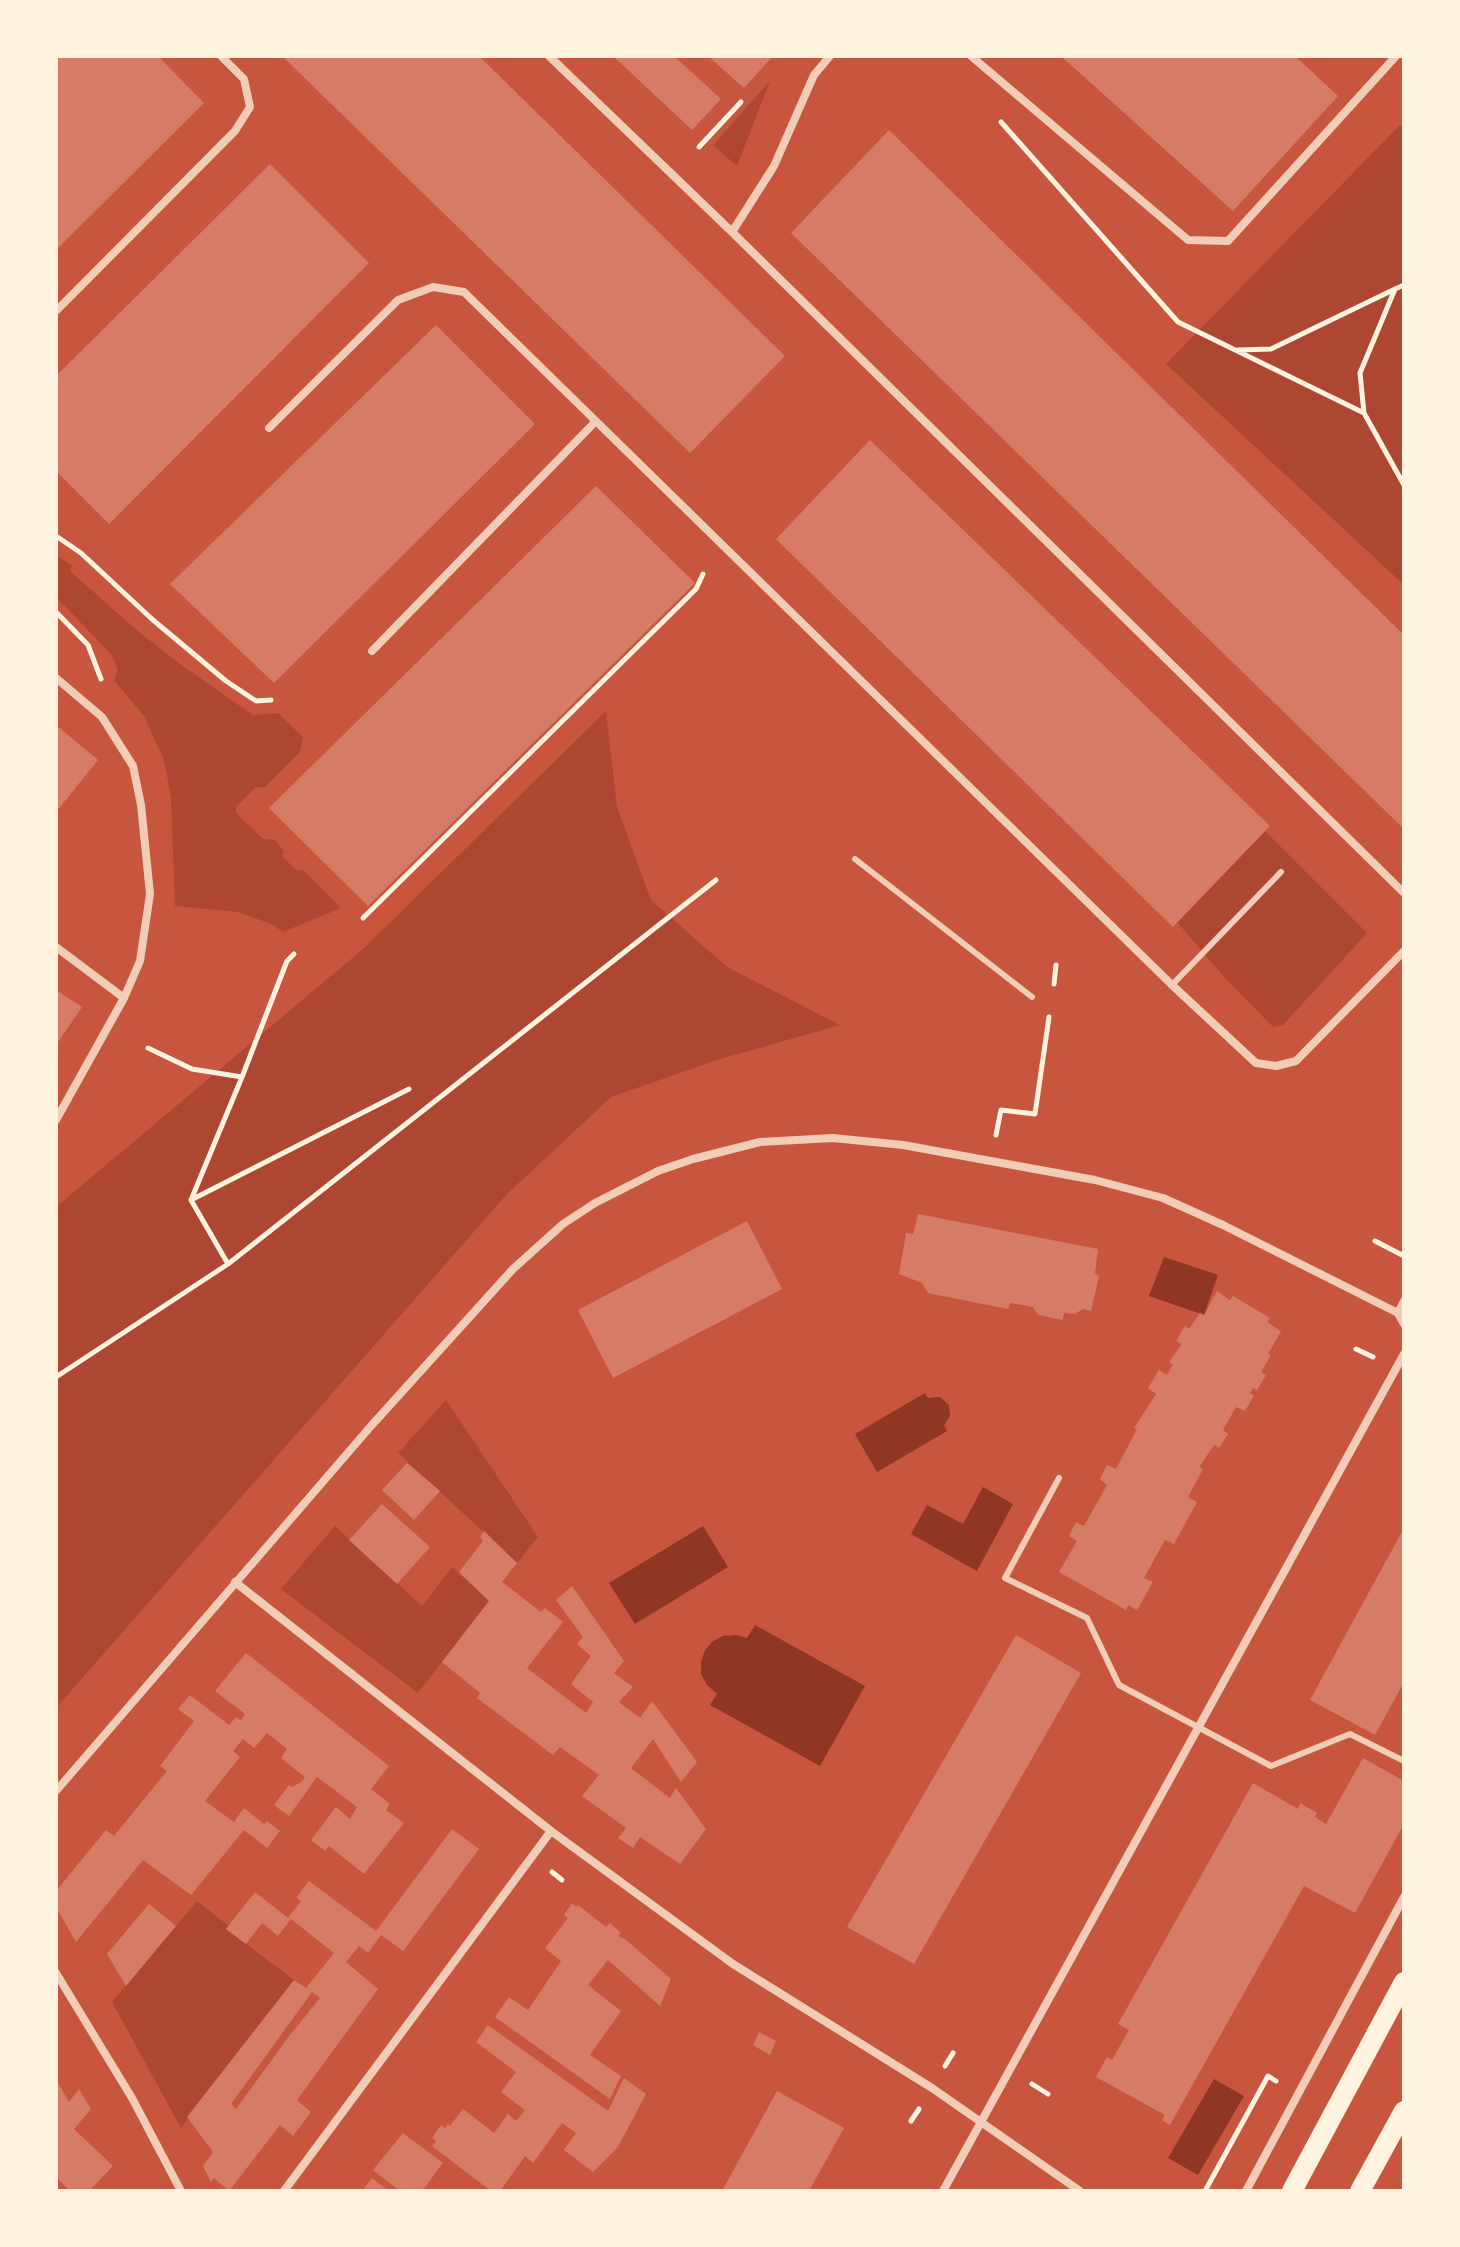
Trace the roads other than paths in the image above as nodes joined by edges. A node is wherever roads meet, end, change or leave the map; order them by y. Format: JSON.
{"nodes":[{"id":1,"x":221,"y":56,"type":"edge"},
{"id":2,"x":549,"y":56,"type":"edge"},
{"id":3,"x":830,"y":56,"type":"edge"},
{"id":4,"x":971,"y":56,"type":"edge"},
{"id":5,"x":1396,"y":56,"type":"edge"},
{"id":6,"x":732,"y":232,"type":"junction"},
{"id":7,"x":56,"y":311,"type":"edge"},
{"id":8,"x":595,"y":422,"type":"junction"},
{"id":9,"x":269,"y":428,"type":"dead end"},
{"id":10,"x":372,"y":651,"type":"dead end"},
{"id":11,"x":56,"y":678,"type":"edge"},
{"id":12,"x":855,"y":859,"type":"dead end"},
{"id":13,"x":1281,"y":872,"type":"dead end"},
{"id":14,"x":1404,"y":893,"type":"edge"},
{"id":15,"x":56,"y":947,"type":"edge"},
{"id":16,"x":1404,"y":951,"type":"edge"},
{"id":17,"x":1172,"y":985,"type":"junction"},
{"id":18,"x":1032,"y":997,"type":"dead end"},
{"id":19,"x":124,"y":998,"type":"junction"},
{"id":20,"x":56,"y":1120,"type":"edge"},
{"id":21,"x":1404,"y":1301,"type":"edge"},
{"id":22,"x":1398,"y":1313,"type":"junction"},
{"id":23,"x":1404,"y":1324,"type":"edge"},
{"id":24,"x":1404,"y":1354,"type":"edge"},
{"id":25,"x":1059,"y":1478,"type":"dead end"},
{"id":26,"x":235,"y":1582,"type":"junction"},
{"id":27,"x":1198,"y":1727,"type":"junction"},
{"id":28,"x":1404,"y":1761,"type":"edge"},
{"id":29,"x":56,"y":1791,"type":"edge"},
{"id":30,"x":551,"y":1831,"type":"junction"},
{"id":31,"x":1404,"y":1897,"type":"edge"},
{"id":32,"x":56,"y":1973,"type":"edge"},
{"id":33,"x":1404,"y":1982,"type":"edge"},
{"id":34,"x":1404,"y":2111,"type":"edge"},
{"id":35,"x":980,"y":2120,"type":"junction"},
{"id":36,"x":181,"y":2191,"type":"edge"},
{"id":37,"x":284,"y":2191,"type":"edge"},
{"id":38,"x":943,"y":2191,"type":"edge"},
{"id":39,"x":1080,"y":2191,"type":"edge"},
{"id":40,"x":1246,"y":2191,"type":"edge"},
{"id":41,"x":1292,"y":2191,"type":"edge"},
{"id":42,"x":1360,"y":2191,"type":"edge"}],
"edges":[{"from":1,"to":7,"type":"street"},
{"from":2,"to":6,"type":"street"},
{"from":3,"to":6,"type":"street"},
{"from":4,"to":5,"type":"street"},
{"from":6,"to":14,"type":"street"},
{"from":8,"to":9,"type":"street"},
{"from":8,"to":10,"type":"street"},
{"from":8,"to":17,"type":"street"},
{"from":11,"to":19,"type":"street"},
{"from":12,"to":18,"type":"lane"},
{"from":13,"to":17,"type":"lane"},
{"from":15,"to":19,"type":"street"},
{"from":16,"to":17,"type":"street"},
{"from":19,"to":20,"type":"street"},
{"from":21,"to":22,"type":"street"},
{"from":22,"to":23,"type":"street"},
{"from":22,"to":26,"type":"street"},
{"from":24,"to":27,"type":"street"},
{"from":25,"to":27,"type":"lane"},
{"from":26,"to":29,"type":"street"},
{"from":26,"to":30,"type":"street"},
{"from":27,"to":28,"type":"lane"},
{"from":27,"to":35,"type":"street"},
{"from":30,"to":35,"type":"street"},
{"from":30,"to":37,"type":"street"},
{"from":31,"to":40,"type":"street"},
{"from":32,"to":36,"type":"street"},
{"from":33,"to":41,"type":"main road"},
{"from":34,"to":42,"type":"main road"},
{"from":35,"to":38,"type":"street"},
{"from":35,"to":39,"type":"street"}]}
